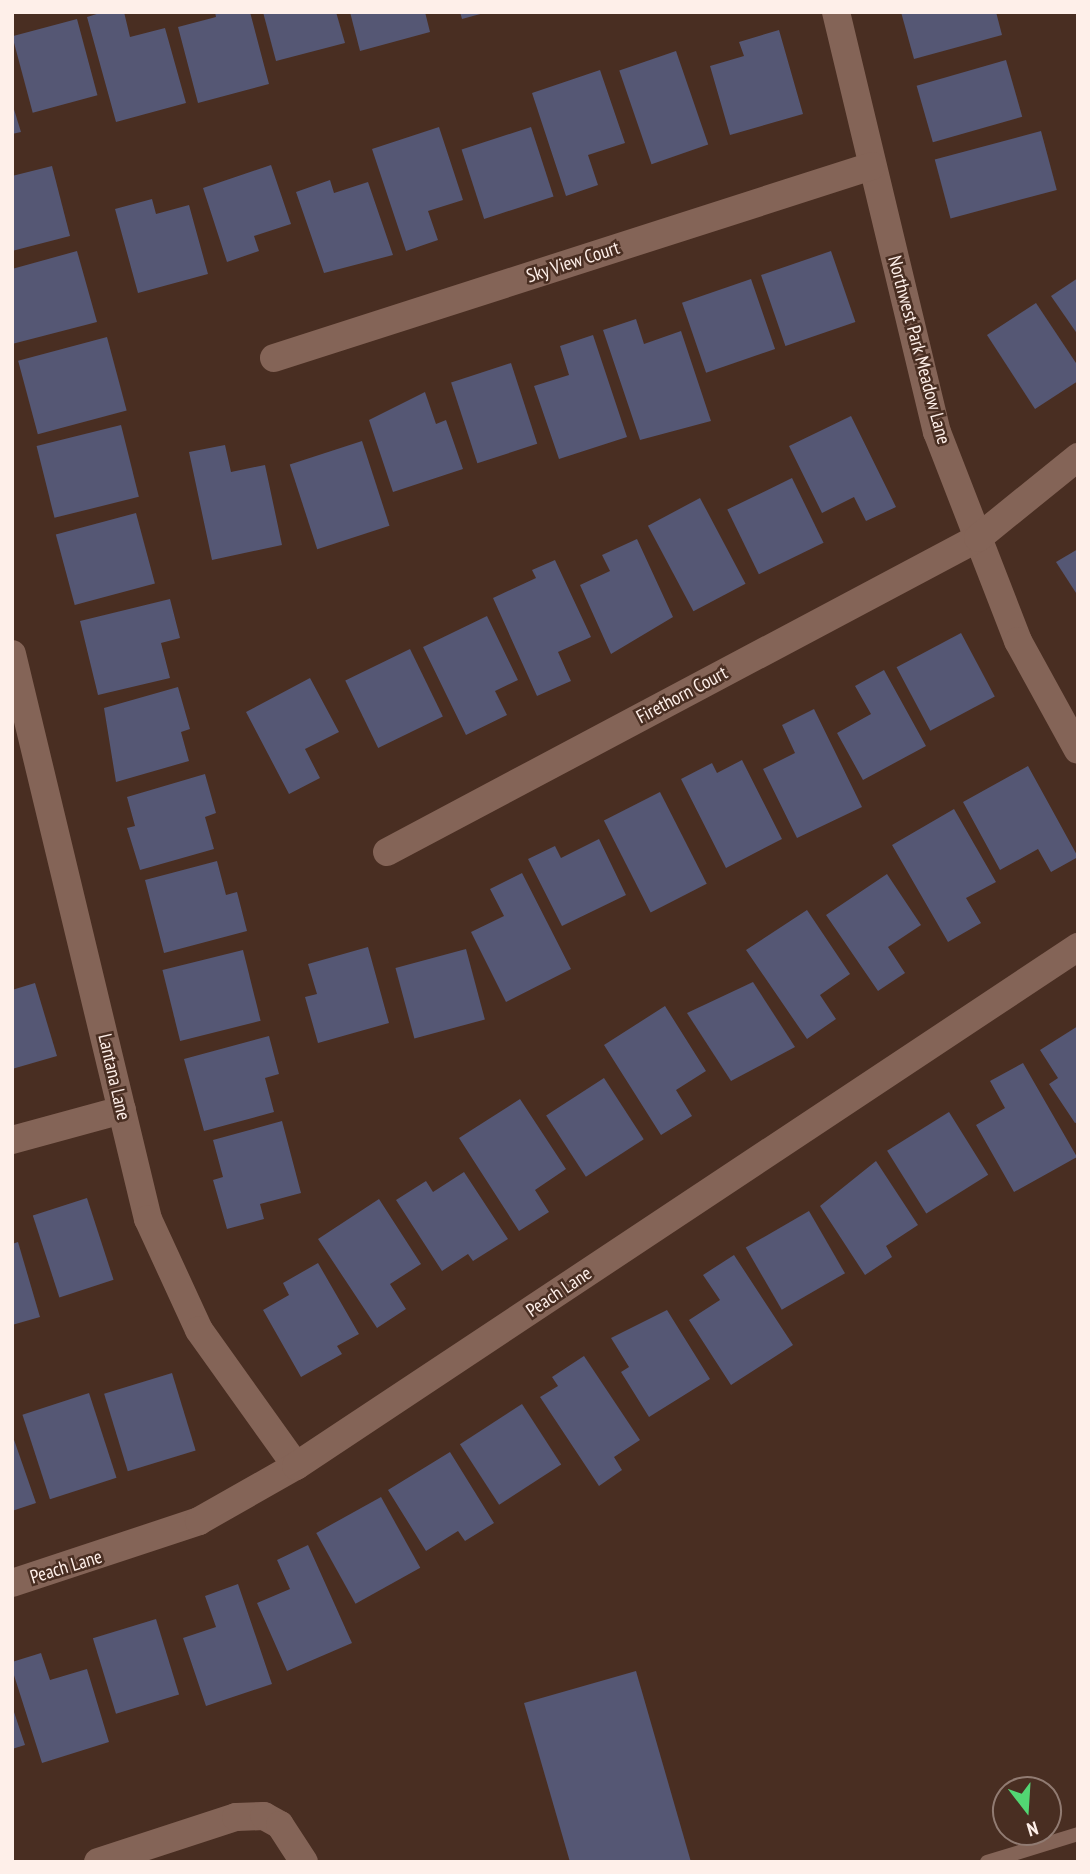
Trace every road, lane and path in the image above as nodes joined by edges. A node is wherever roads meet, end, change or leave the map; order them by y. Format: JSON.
{"nodes":[{"id":1,"x":836,"y":12,"type":"edge"},
{"id":2,"x":872,"y":166,"type":"junction"},
{"id":3,"x":274,"y":358,"type":"dead end"},
{"id":4,"x":1078,"y":457,"type":"edge"},
{"id":5,"x":978,"y":538,"type":"junction"},
{"id":6,"x":12,"y":654,"type":"edge"},
{"id":7,"x":1078,"y":750,"type":"edge"},
{"id":8,"x":387,"y":852,"type":"dead end"},
{"id":9,"x":1078,"y":947,"type":"edge"},
{"id":10,"x":122,"y":1110,"type":"junction"},
{"id":11,"x":12,"y":1140,"type":"edge"},
{"id":12,"x":296,"y":1465,"type":"junction"},
{"id":13,"x":12,"y":1583,"type":"edge"},
{"id":14,"x":1078,"y":1834,"type":"edge"},
{"id":15,"x":98,"y":1862,"type":"edge"},
{"id":16,"x":304,"y":1862,"type":"edge"},
{"id":17,"x":988,"y":1862,"type":"edge"}],
"edges":[{"from":1,"to":2,"type":"street","name":"Northwest Park Meadow Lane"},
{"from":2,"to":3,"type":"street","name":"Sky View Court"},
{"from":2,"to":5,"type":"street","name":"Northwest Park Meadow Lane"},
{"from":4,"to":5,"type":"street","name":"Firethorn Court"},
{"from":5,"to":7,"type":"street","name":"Northwest Park Meadow Lane"},
{"from":5,"to":8,"type":"street","name":"Firethorn Court"},
{"from":6,"to":10,"type":"street","name":"Lantana Lane"},
{"from":9,"to":12,"type":"street","name":"Peach Lane"},
{"from":10,"to":11,"type":"street"},
{"from":10,"to":12,"type":"street","name":"Lantana Lane"},
{"from":12,"to":13,"type":"street","name":"Peach Lane"},
{"from":14,"to":17,"type":"lane"},
{"from":15,"to":16,"type":"street"}]}
